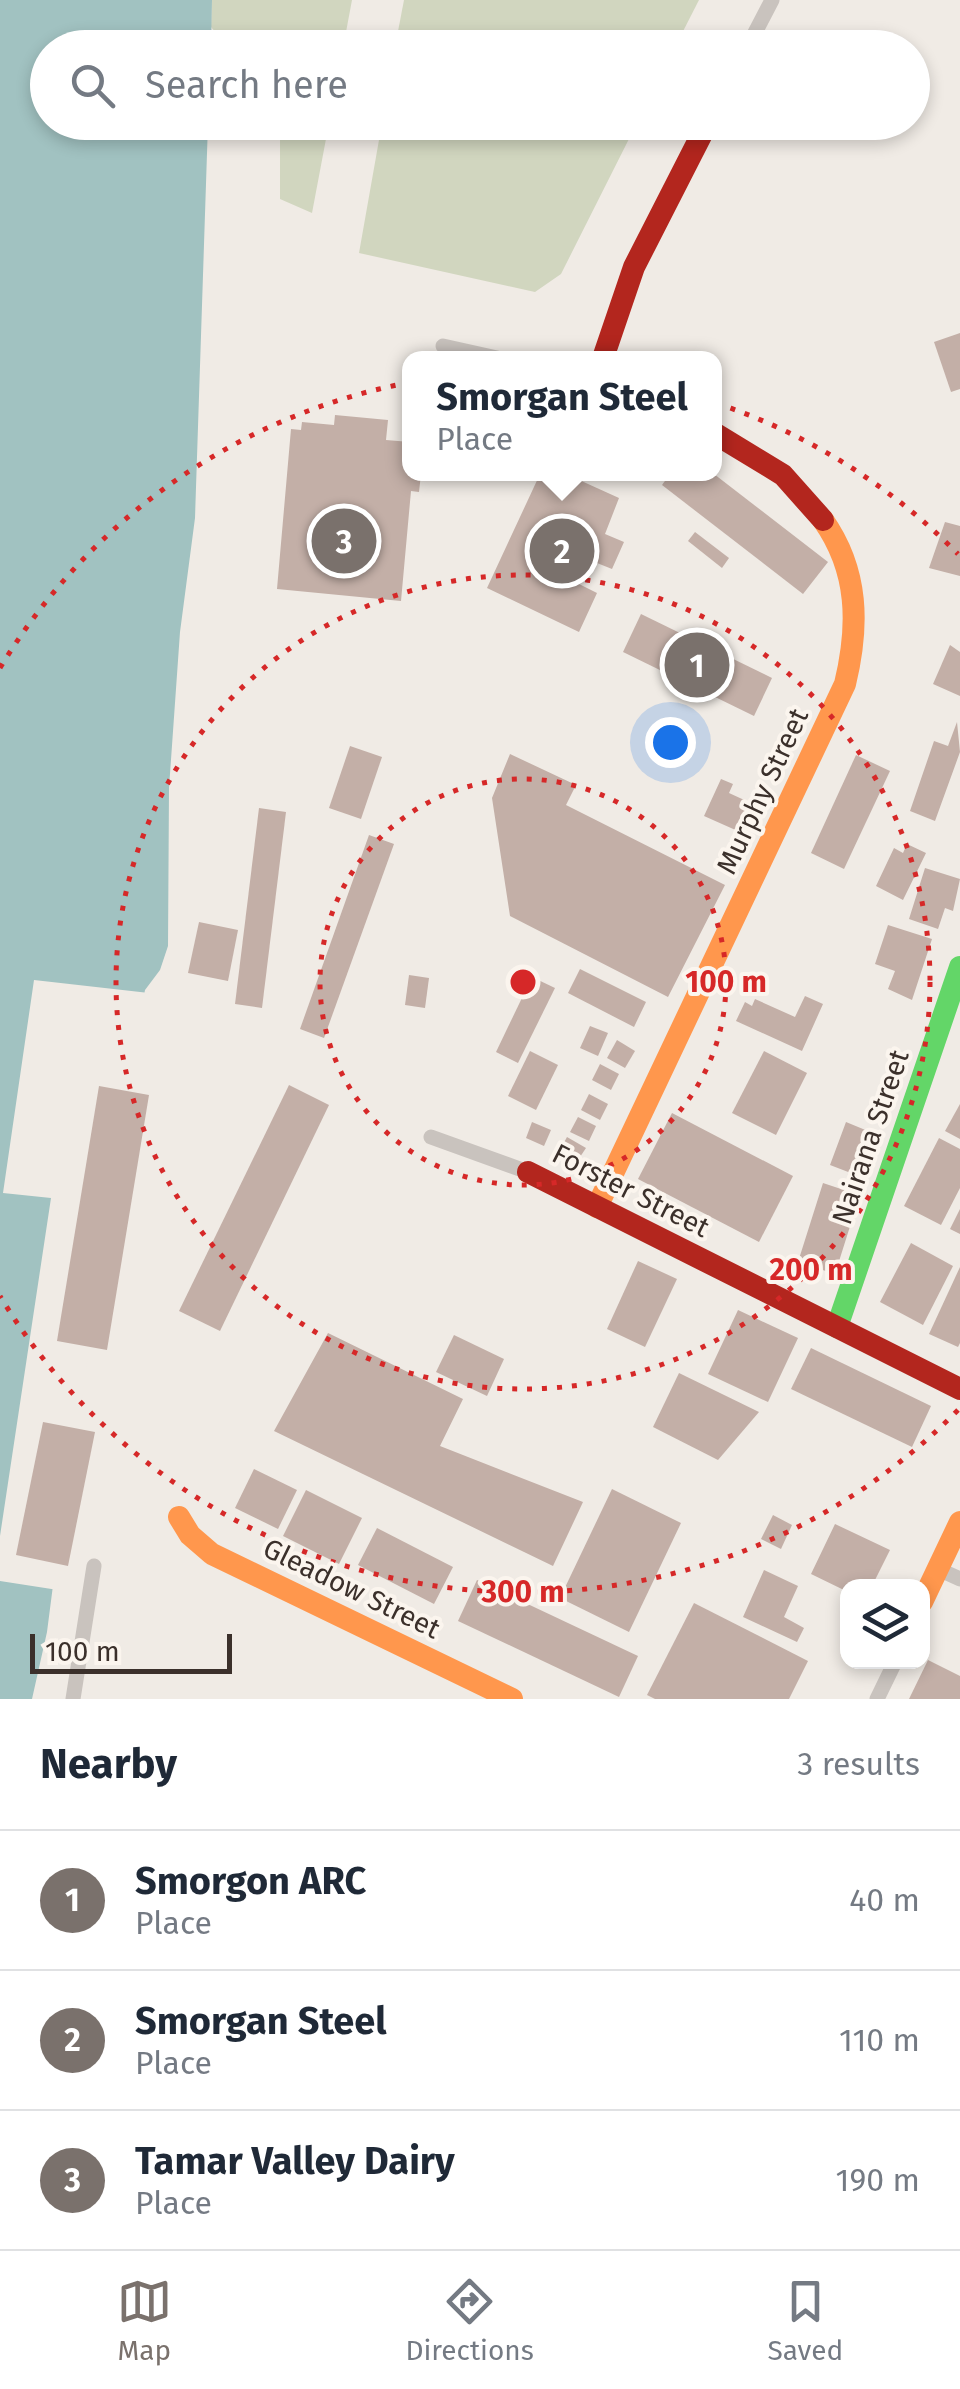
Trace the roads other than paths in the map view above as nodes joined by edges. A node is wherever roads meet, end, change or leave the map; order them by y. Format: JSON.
{"nodes":[{"id":1,"x":772,"y":0,"type":"edge"},
{"id":2,"x":756,"y":30,"type":"edge"},
{"id":3,"x":699,"y":140,"type":"edge"},
{"id":4,"x":443,"y":346,"type":"dead end"},
{"id":5,"x":465,"y":351,"type":"edge"},
{"id":6,"x":604,"y":351,"type":"edge"},
{"id":7,"x":722,"y":439,"type":"edge"},
{"id":8,"x":960,"y":966,"type":"edge"},
{"id":9,"x":431,"y":1136,"type":"dead end"},
{"id":10,"x":528,"y":1172,"type":"joint"},
{"id":11,"x":597,"y":1207,"type":"junction"},
{"id":12,"x":837,"y":1327,"type":"junction"},
{"id":13,"x":960,"y":1389,"type":"edge"},
{"id":14,"x":178,"y":1517,"type":"dead end"},
{"id":15,"x":960,"y":1522,"type":"edge"},
{"id":16,"x":94,"y":1566,"type":"dead end"},
{"id":17,"x":938,"y":1569,"type":"junction"},
{"id":18,"x":960,"y":1580,"type":"edge"},
{"id":19,"x":930,"y":1586,"type":"edge"},
{"id":20,"x":891,"y":1669,"type":"edge"},
{"id":21,"x":73,"y":1699,"type":"edge"},
{"id":22,"x":512,"y":1699,"type":"edge"},
{"id":23,"x":877,"y":1699,"type":"edge"}],
"edges":[{"from":1,"to":2,"type":"street"},
{"from":3,"to":6,"type":"street"},
{"from":4,"to":5,"type":"street"},
{"from":7,"to":11,"type":"street","name":"Murphy Street"},
{"from":8,"to":12,"type":"street","name":"Nairana Street"},
{"from":9,"to":10,"type":"street","name":"Forster Street"},
{"from":10,"to":11,"type":"street","name":"Forster Street"},
{"from":11,"to":12,"type":"street","name":"Forster Street"},
{"from":12,"to":13,"type":"street","name":"Forster Street"},
{"from":14,"to":22,"type":"street","name":"Gleadow Street"},
{"from":15,"to":17,"type":"street"},
{"from":16,"to":21,"type":"street"},
{"from":17,"to":18,"type":"street"},
{"from":17,"to":19,"type":"street"},
{"from":20,"to":23,"type":"street"}]}
